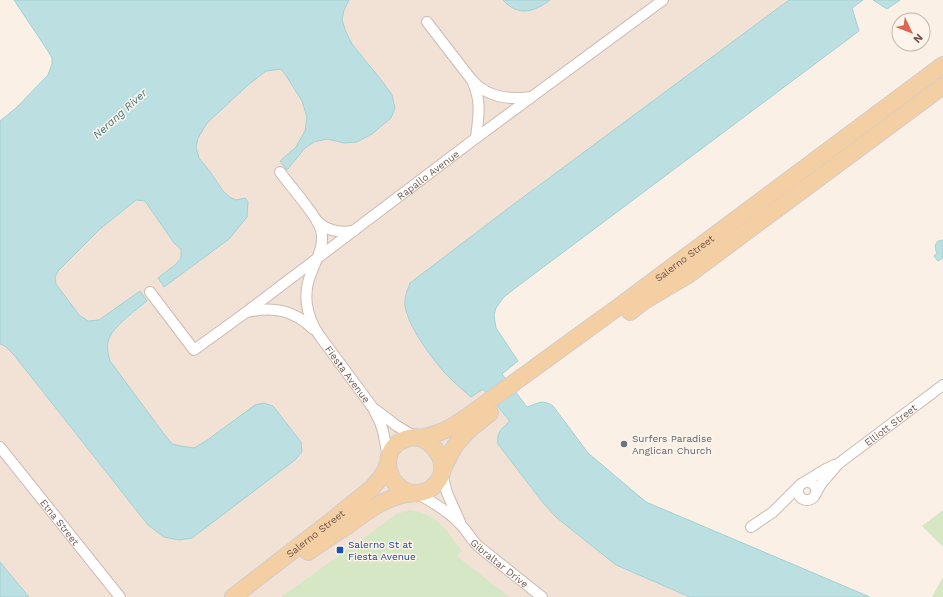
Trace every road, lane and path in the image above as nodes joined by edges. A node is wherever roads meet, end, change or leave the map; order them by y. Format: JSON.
{"nodes":[{"id":1,"x":649,"y":0,"type":"edge"},
{"id":2,"x":662,"y":0,"type":"edge"},
{"id":3,"x":642,"y":15,"type":"junction"},
{"id":4,"x":427,"y":22,"type":"dead end"},
{"id":5,"x":943,"y":65,"type":"edge"},
{"id":6,"x":471,"y":79,"type":"junction"},
{"id":7,"x":943,"y":86,"type":"edge"},
{"id":8,"x":533,"y":96,"type":"junction"},
{"id":9,"x":476,"y":138,"type":"junction"},
{"id":10,"x":280,"y":172,"type":"dead end"},
{"id":11,"x":316,"y":219,"type":"junction"},
{"id":12,"x":353,"y":231,"type":"junction"},
{"id":13,"x":318,"y":258,"type":"junction"},
{"id":14,"x":150,"y":292,"type":"dead end"},
{"id":15,"x":245,"y":313,"type":"junction"},
{"id":16,"x":598,"y":328,"type":"junction"},
{"id":17,"x":323,"y":340,"type":"junction"},
{"id":18,"x":943,"y":385,"type":"edge"},
{"id":19,"x":494,"y":404,"type":"junction"},
{"id":20,"x":373,"y":408,"type":"junction"},
{"id":21,"x":418,"y":438,"type":"junction"},
{"id":22,"x":0,"y":447,"type":"edge"},
{"id":23,"x":388,"y":461,"type":"junction"},
{"id":24,"x":838,"y":464,"type":"junction"},
{"id":25,"x":442,"y":472,"type":"junction"},
{"id":26,"x":802,"y":484,"type":"junction"},
{"id":27,"x":415,"y":493,"type":"junction"},
{"id":28,"x":812,"y":497,"type":"junction"},
{"id":29,"x":773,"y":512,"type":"junction"},
{"id":30,"x":462,"y":526,"type":"junction"},
{"id":31,"x":751,"y":527,"type":"dead end"},
{"id":32,"x":120,"y":597,"type":"edge"},
{"id":33,"x":233,"y":597,"type":"edge"},
{"id":34,"x":250,"y":597,"type":"edge"},
{"id":35,"x":542,"y":597,"type":"edge"}],
"edges":[{"from":1,"to":3,"type":"street"},
{"from":2,"to":3,"type":"street","name":"Rapallo Avenue"},
{"from":3,"to":8,"type":"street","name":"Rapallo Avenue"},
{"from":4,"to":6,"type":"street"},
{"from":5,"to":16,"type":"main road","name":"Salerno Street"},
{"from":6,"to":8,"type":"street"},
{"from":6,"to":9,"type":"street"},
{"from":7,"to":16,"type":"main road","name":"Salerno Street"},
{"from":8,"to":9,"type":"street","name":"Rapallo Avenue"},
{"from":9,"to":12,"type":"street","name":"Rapallo Avenue"},
{"from":10,"to":11,"type":"street"},
{"from":11,"to":12,"type":"street"},
{"from":11,"to":13,"type":"street","name":"Fiesta Avenue"},
{"from":12,"to":13,"type":"street","name":"Rapallo Avenue"},
{"from":13,"to":15,"type":"street","name":"Rapallo Avenue"},
{"from":13,"to":17,"type":"street","name":"Fiesta Avenue"},
{"from":14,"to":15,"type":"street","name":"Rapallo Avenue"},
{"from":15,"to":17,"type":"street","name":"Fiesta Avenue"},
{"from":16,"to":19,"type":"main road","name":"Salerno Street"},
{"from":17,"to":20,"type":"street","name":"Fiesta Avenue"},
{"from":18,"to":24,"type":"street","name":"Elliott Street"},
{"from":19,"to":21,"type":"main road","name":"Salerno Street"},
{"from":19,"to":25,"type":"main road","name":"Salerno Street"},
{"from":20,"to":21,"type":"street","name":"Fiesta Avenue"},
{"from":20,"to":23,"type":"street","name":"Fiesta Avenue"},
{"from":21,"to":23,"type":"main road"},
{"from":21,"to":25,"type":"main road"},
{"from":22,"to":32,"type":"street","name":"Etna Street"},
{"from":23,"to":27,"type":"main road"},
{"from":23,"to":33,"type":"main road","name":"Salerno Street"},
{"from":24,"to":26,"type":"street","name":"Elliott Street"},
{"from":24,"to":28,"type":"street","name":"Elliott Street"},
{"from":25,"to":27,"type":"main road"},
{"from":25,"to":30,"type":"street","name":"Gibraltar Drive"},
{"from":26,"to":28,"type":"street"},
{"from":26,"to":28,"type":"street"},
{"from":26,"to":29,"type":"street","name":"Elliott Street"},
{"from":27,"to":30,"type":"street","name":"Gibraltar Drive"},
{"from":27,"to":34,"type":"main road","name":"Salerno Street"},
{"from":28,"to":29,"type":"street","name":"Elliott Street"},
{"from":29,"to":31,"type":"street","name":"Elliott Street"},
{"from":30,"to":35,"type":"street","name":"Gibraltar Drive"}]}
